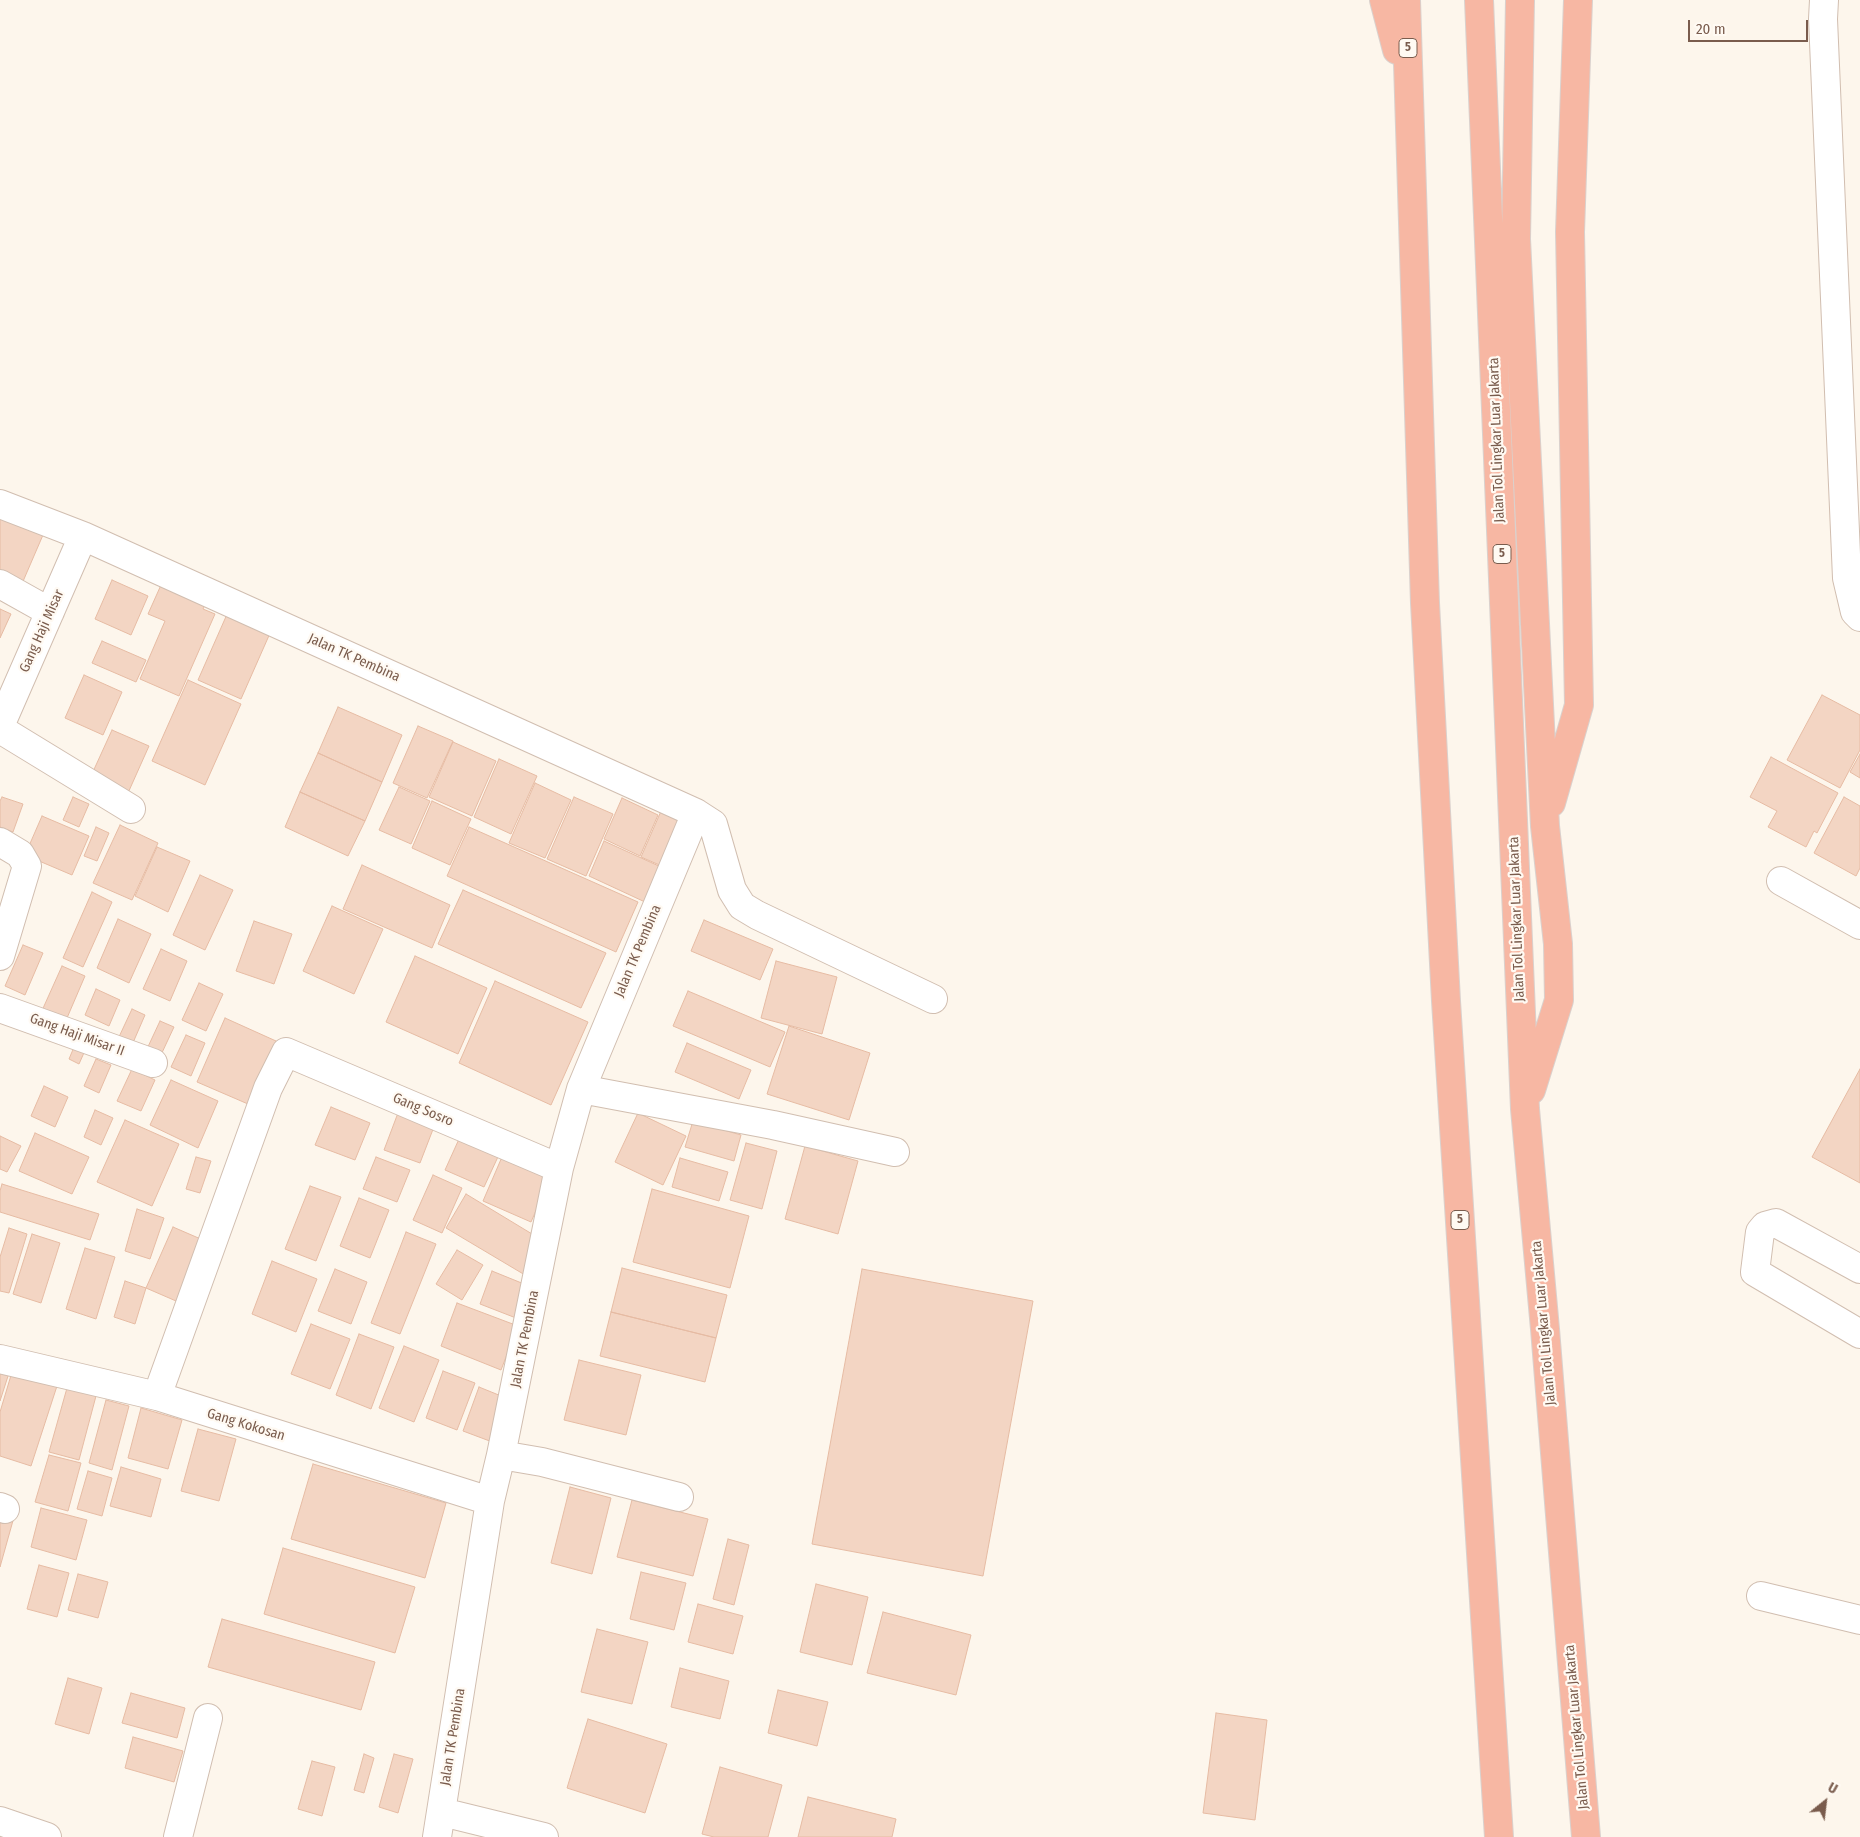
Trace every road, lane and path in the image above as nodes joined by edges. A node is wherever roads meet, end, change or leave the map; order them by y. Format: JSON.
{"nodes":[{"id":1,"x":1384,"y":0,"type":"edge"},
{"id":2,"x":1406,"y":0,"type":"edge"},
{"id":3,"x":1479,"y":0,"type":"edge"},
{"id":4,"x":1520,"y":0,"type":"edge"},
{"id":5,"x":1578,"y":0,"type":"edge"},
{"id":6,"x":1824,"y":0,"type":"edge"},
{"id":7,"x":1409,"y":95,"type":"junction"},
{"id":8,"x":0,"y":504,"type":"edge"},
{"id":9,"x":83,"y":536,"type":"junction"},
{"id":10,"x":0,"y":584,"type":"edge"},
{"id":11,"x":50,"y":612,"type":"junction"},
{"id":12,"x":1860,"y":617,"type":"edge"},
{"id":13,"x":0,"y":727,"type":"edge"},
{"id":14,"x":131,"y":808,"type":"dead end"},
{"id":15,"x":696,"y":813,"type":"junction"},
{"id":16,"x":1545,"y":826,"type":"junction"},
{"id":17,"x":0,"y":842,"type":"edge"},
{"id":18,"x":1782,"y":881,"type":"dead end"},
{"id":19,"x":1860,"y":925,"type":"edge"},
{"id":20,"x":0,"y":956,"type":"edge"},
{"id":21,"x":933,"y":999,"type":"dead end"},
{"id":22,"x":0,"y":1008,"type":"edge"},
{"id":23,"x":153,"y":1063,"type":"dead end"},
{"id":24,"x":581,"y":1089,"type":"junction"},
{"id":25,"x":1525,"y":1108,"type":"junction"},
{"id":26,"x":895,"y":1152,"type":"dead end"},
{"id":27,"x":559,"y":1168,"type":"junction"},
{"id":28,"x":1860,"y":1269,"type":"edge"},
{"id":29,"x":1860,"y":1334,"type":"edge"},
{"id":30,"x":0,"y":1359,"type":"edge"},
{"id":31,"x":157,"y":1396,"type":"junction"},
{"id":32,"x":501,"y":1455,"type":"junction"},
{"id":33,"x":679,"y":1497,"type":"dead end"},
{"id":34,"x":490,"y":1501,"type":"junction"},
{"id":35,"x":1761,"y":1596,"type":"dead end"},
{"id":36,"x":1860,"y":1620,"type":"edge"},
{"id":37,"x":208,"y":1718,"type":"dead end"},
{"id":38,"x":0,"y":1822,"type":"edge"},
{"id":39,"x":439,"y":1824,"type":"edge"},
{"id":40,"x":47,"y":1837,"type":"edge"},
{"id":41,"x":178,"y":1837,"type":"edge"},
{"id":42,"x":544,"y":1837,"type":"edge"},
{"id":43,"x":1499,"y":1837,"type":"edge"},
{"id":44,"x":1586,"y":1837,"type":"edge"}],
"edges":[{"from":1,"to":7,"type":"highway"},
{"from":2,"to":7,"type":"highway","number":"5"},
{"from":3,"to":25,"type":"highway","name":"Jalan Tol Lingkar Luar Jakarta","number":"5"},
{"from":4,"to":16,"type":"highway"},
{"from":5,"to":16,"type":"highway"},
{"from":6,"to":12,"type":"street"},
{"from":7,"to":43,"type":"highway","number":"5"},
{"from":8,"to":9,"type":"street","name":"Jalan TK Pembina"},
{"from":9,"to":11,"type":"street","name":"Gang Haji Misar"},
{"from":9,"to":15,"type":"street","name":"Jalan TK Pembina"},
{"from":10,"to":11,"type":"street"},
{"from":11,"to":13,"type":"street","name":"Gang Haji Misar"},
{"from":13,"to":14,"type":"street"},
{"from":15,"to":21,"type":"street"},
{"from":15,"to":24,"type":"street","name":"Jalan TK Pembina"},
{"from":16,"to":25,"type":"highway"},
{"from":17,"to":20,"type":"street"},
{"from":18,"to":19,"type":"street"},
{"from":22,"to":23,"type":"street","name":"Gang Haji Misar II"},
{"from":24,"to":26,"type":"street"},
{"from":24,"to":27,"type":"street","name":"Jalan TK Pembina"},
{"from":25,"to":44,"type":"highway","name":"Jalan Tol Lingkar Luar Jakarta","number":"5"},
{"from":27,"to":31,"type":"street","name":"Gang Sosro"},
{"from":27,"to":32,"type":"street","name":"Jalan TK Pembina"},
{"from":28,"to":29,"type":"street"},
{"from":30,"to":31,"type":"street","name":"Gang Kokosan"},
{"from":31,"to":34,"type":"street","name":"Gang Kokosan"},
{"from":32,"to":33,"type":"street"},
{"from":32,"to":34,"type":"street","name":"Jalan TK Pembina"},
{"from":34,"to":39,"type":"street","name":"Jalan TK Pembina"},
{"from":35,"to":36,"type":"street"},
{"from":37,"to":41,"type":"street"},
{"from":38,"to":40,"type":"street"},
{"from":39,"to":42,"type":"street"}]}
